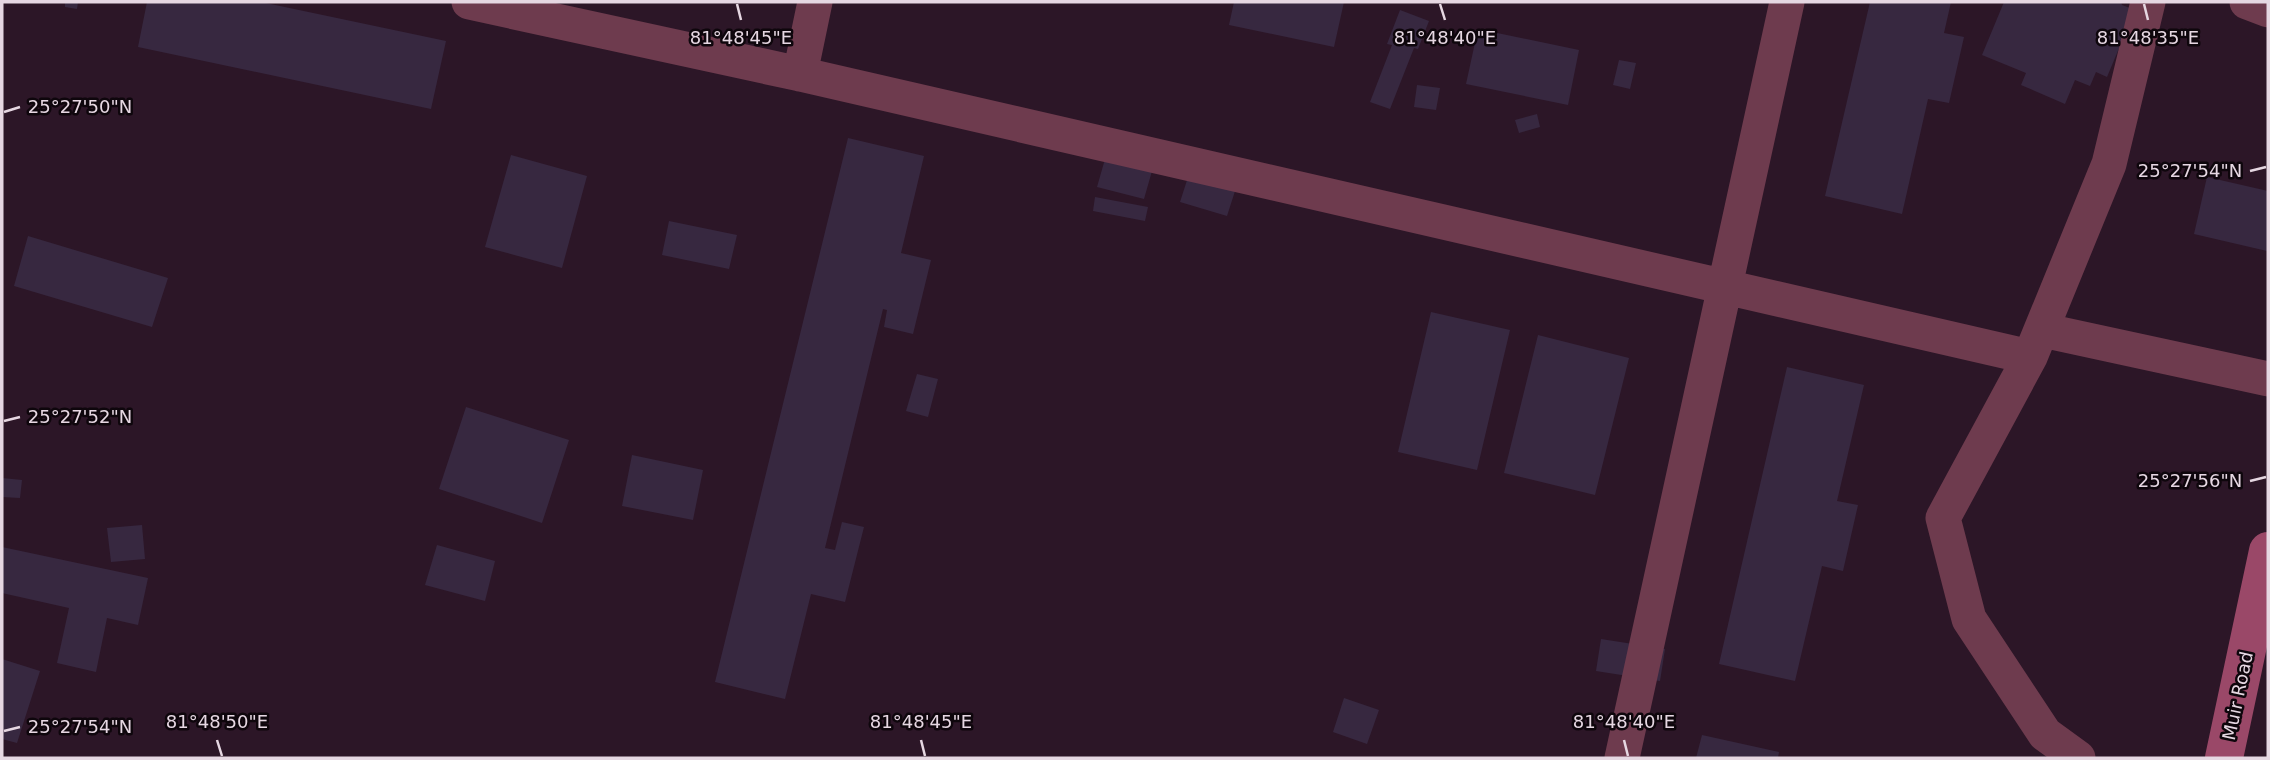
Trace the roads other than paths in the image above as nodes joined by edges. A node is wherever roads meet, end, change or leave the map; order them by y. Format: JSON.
{"nodes":[{"id":1,"x":469,"y":2,"type":"edge"},
{"id":2,"x":815,"y":2,"type":"edge"},
{"id":3,"x":1787,"y":2,"type":"edge"},
{"id":4,"x":2148,"y":2,"type":"edge"},
{"id":5,"x":2247,"y":2,"type":"edge"},
{"id":6,"x":2268,"y":10,"type":"edge"},
{"id":7,"x":800,"y":74,"type":"junction"},
{"id":8,"x":1727,"y":287,"type":"junction"},
{"id":9,"x":2036,"y":343,"type":"junction"},
{"id":10,"x":2268,"y":379,"type":"edge"},
{"id":11,"x":2268,"y":551,"type":"edge"},
{"id":12,"x":1622,"y":758,"type":"edge"},
{"id":13,"x":2078,"y":758,"type":"edge"},
{"id":14,"x":2224,"y":758,"type":"edge"}],
"edges":[{"from":1,"to":7,"type":"street"},
{"from":2,"to":7,"type":"street"},
{"from":3,"to":8,"type":"street"},
{"from":4,"to":9,"type":"street"},
{"from":5,"to":6,"type":"street"},
{"from":7,"to":8,"type":"street"},
{"from":8,"to":9,"type":"street"},
{"from":8,"to":12,"type":"street"},
{"from":9,"to":10,"type":"street"},
{"from":9,"to":13,"type":"street"},
{"from":11,"to":14,"type":"main road","name":"Muir Road"}]}
